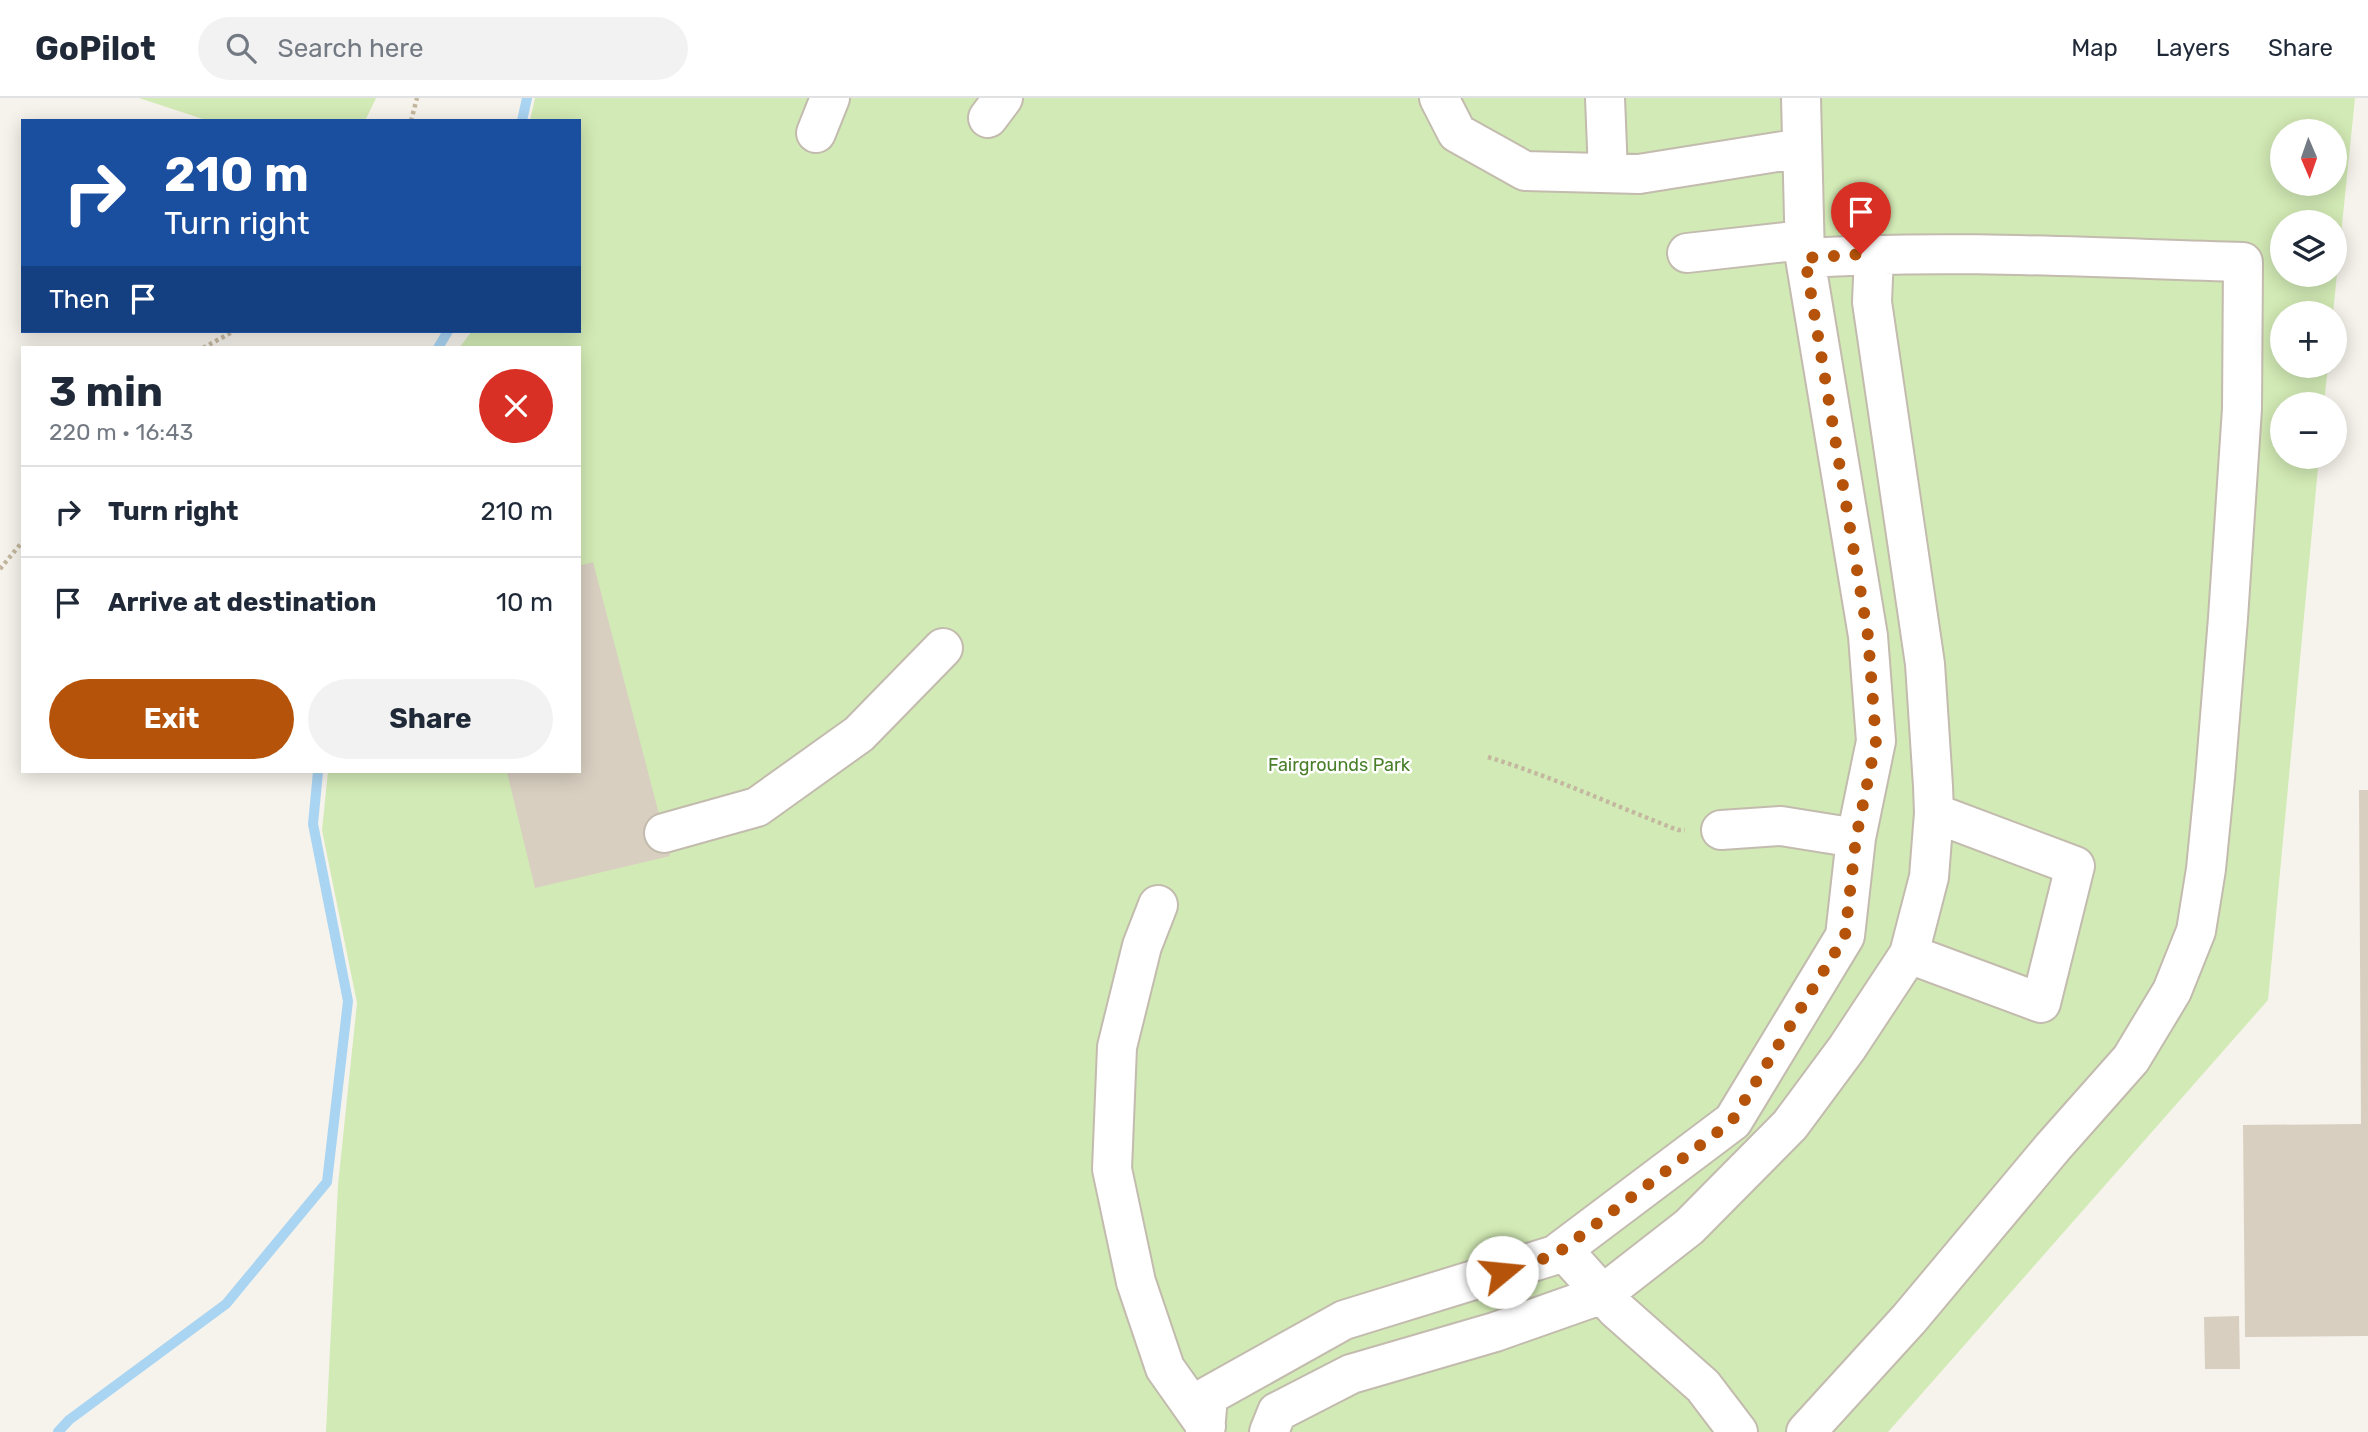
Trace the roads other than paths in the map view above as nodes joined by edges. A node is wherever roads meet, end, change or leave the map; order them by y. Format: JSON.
{"nodes":[{"id":1,"x":830,"y":98,"type":"edge"},
{"id":2,"x":1439,"y":98,"type":"edge"},
{"id":3,"x":1605,"y":98,"type":"edge"},
{"id":4,"x":1801,"y":98,"type":"edge"},
{"id":5,"x":816,"y":133,"type":"dead end"},
{"id":6,"x":1802,"y":148,"type":"junction"},
{"id":7,"x":1608,"y":173,"type":"junction"},
{"id":8,"x":1804,"y":249,"type":"junction"},
{"id":9,"x":1687,"y":253,"type":"dead end"},
{"id":10,"x":1874,"y":255,"type":"junction"},
{"id":11,"x":943,"y":648,"type":"dead end"},
{"id":12,"x":1934,"y":813,"type":"junction"},
{"id":13,"x":1721,"y":830,"type":"road end"},
{"id":14,"x":664,"y":833,"type":"dead end"},
{"id":15,"x":1856,"y":838,"type":"junction"},
{"id":16,"x":1158,"y":905,"type":"dead end"},
{"id":17,"x":1909,"y":954,"type":"junction"},
{"id":18,"x":1563,"y":1250,"type":"junction"},
{"id":19,"x":1603,"y":1294,"type":"junction"},
{"id":20,"x":1205,"y":1429,"type":"edge"},
{"id":21,"x":1269,"y":1432,"type":"edge"},
{"id":22,"x":1738,"y":1432,"type":"edge"},
{"id":23,"x":1806,"y":1432,"type":"edge"}],
"edges":[{"from":1,"to":5,"type":"lane"},
{"from":2,"to":7,"type":"lane"},
{"from":3,"to":7,"type":"lane"},
{"from":4,"to":6,"type":"lane"},
{"from":6,"to":7,"type":"lane"},
{"from":6,"to":8,"type":"lane"},
{"from":8,"to":9,"type":"lane"},
{"from":8,"to":10,"type":"lane"},
{"from":8,"to":15,"type":"lane"},
{"from":10,"to":12,"type":"lane"},
{"from":10,"to":23,"type":"lane"},
{"from":11,"to":14,"type":"lane"},
{"from":12,"to":17,"type":"lane"},
{"from":12,"to":17,"type":"lane"},
{"from":13,"to":15,"type":"lane"},
{"from":15,"to":18,"type":"lane"},
{"from":16,"to":20,"type":"lane"},
{"from":17,"to":19,"type":"lane"},
{"from":18,"to":19,"type":"lane"},
{"from":18,"to":20,"type":"lane"},
{"from":19,"to":21,"type":"lane"},
{"from":19,"to":22,"type":"lane"}]}
